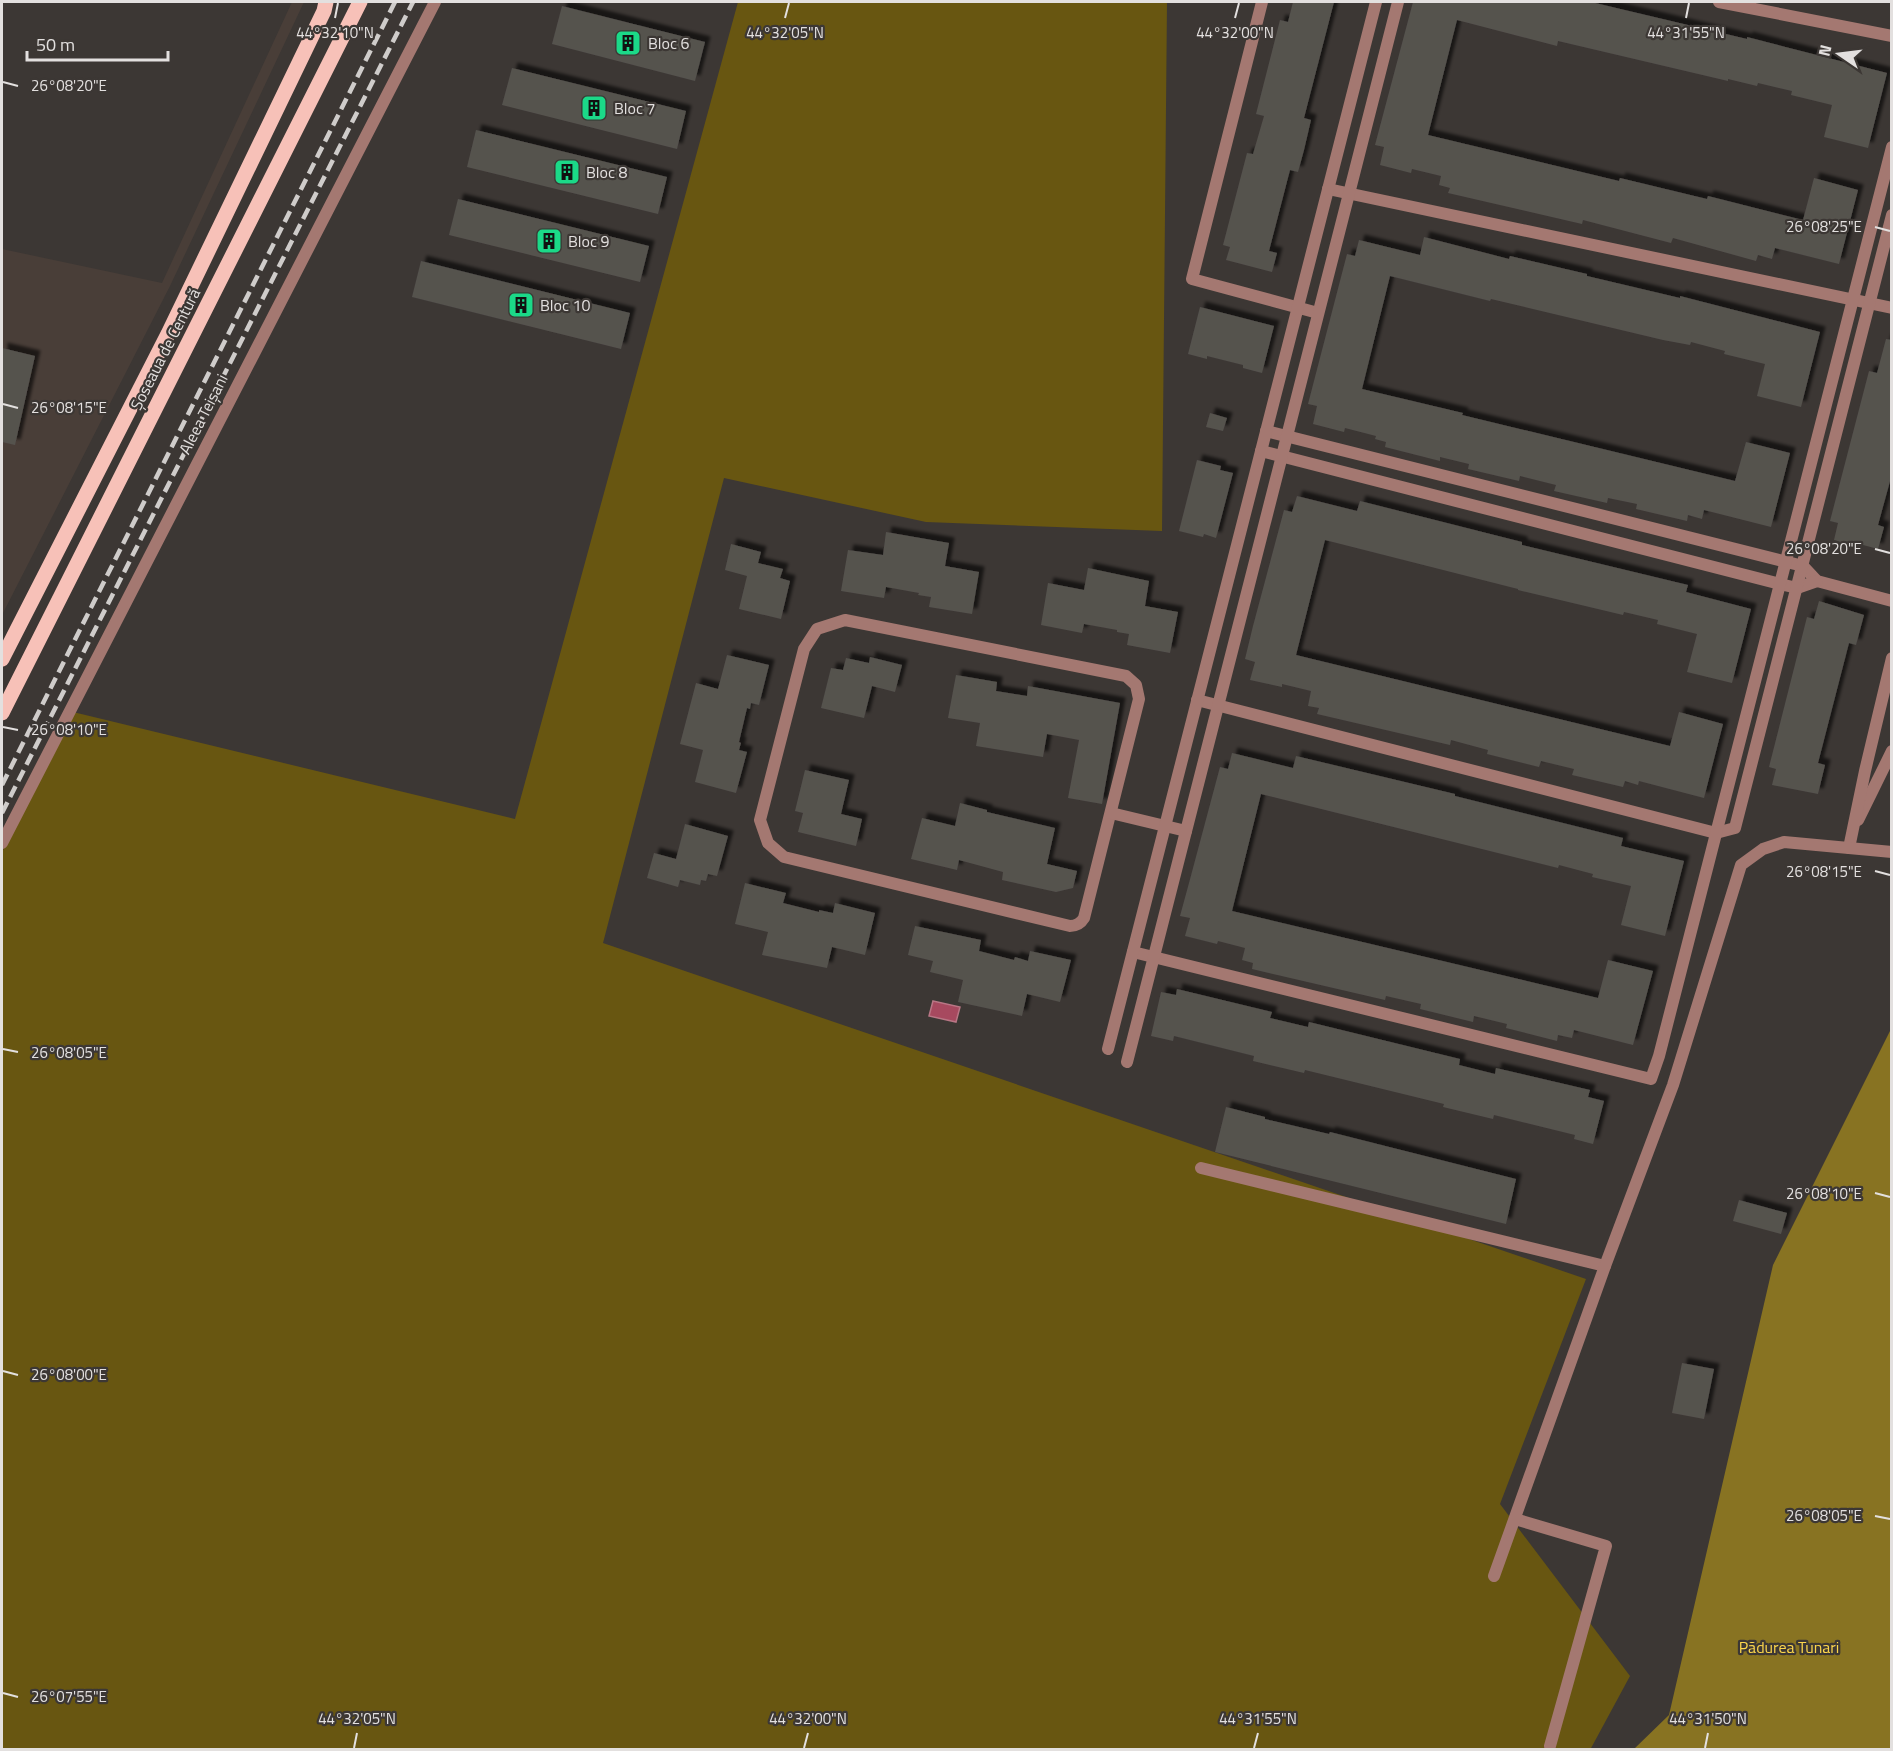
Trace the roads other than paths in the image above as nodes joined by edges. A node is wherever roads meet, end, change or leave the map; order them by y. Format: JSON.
{"nodes":[{"id":1,"x":326,"y":2,"type":"edge"},
{"id":2,"x":360,"y":2,"type":"edge"},
{"id":3,"x":435,"y":2,"type":"edge"},
{"id":4,"x":1262,"y":2,"type":"edge"},
{"id":5,"x":1376,"y":2,"type":"edge"},
{"id":6,"x":1398,"y":2,"type":"edge"},
{"id":7,"x":1719,"y":2,"type":"edge"},
{"id":8,"x":1892,"y":36,"type":"edge"},
{"id":9,"x":1892,"y":147,"type":"edge"},
{"id":10,"x":1328,"y":189,"type":"junction"},
{"id":11,"x":1348,"y":195,"type":"junction"},
{"id":12,"x":1892,"y":215,"type":"edge"},
{"id":13,"x":1852,"y":300,"type":"junction"},
{"id":14,"x":1869,"y":303,"type":"junction"},
{"id":15,"x":1298,"y":308,"type":"junction"},
{"id":16,"x":1892,"y":308,"type":"edge"},
{"id":17,"x":1318,"y":313,"type":"junction"},
{"id":18,"x":1266,"y":431,"type":"junction"},
{"id":19,"x":1286,"y":438,"type":"junction"},
{"id":20,"x":1261,"y":451,"type":"junction"},
{"id":21,"x":1282,"y":456,"type":"junction"},
{"id":22,"x":1785,"y":562,"type":"junction"},
{"id":23,"x":1803,"y":566,"type":"junction"},
{"id":24,"x":1817,"y":581,"type":"junction"},
{"id":25,"x":1780,"y":584,"type":"junction"},
{"id":26,"x":1797,"y":588,"type":"junction"},
{"id":27,"x":1892,"y":601,"type":"edge"},
{"id":28,"x":1892,"y":658,"type":"edge"},
{"id":29,"x":2,"y":659,"type":"edge"},
{"id":30,"x":1197,"y":700,"type":"junction"},
{"id":31,"x":1218,"y":705,"type":"junction"},
{"id":32,"x":2,"y":713,"type":"edge"},
{"id":33,"x":1892,"y":751,"type":"edge"},
{"id":34,"x":1111,"y":813,"type":"junction"},
{"id":35,"x":1165,"y":826,"type":"junction"},
{"id":36,"x":1186,"y":831,"type":"junction"},
{"id":37,"x":1716,"y":833,"type":"junction"},
{"id":38,"x":1851,"y":835,"type":"junction"},
{"id":39,"x":2,"y":843,"type":"edge"},
{"id":40,"x":1849,"y":848,"type":"junction"},
{"id":41,"x":1892,"y":852,"type":"edge"},
{"id":42,"x":1133,"y":952,"type":"junction"},
{"id":43,"x":1153,"y":957,"type":"junction"},
{"id":44,"x":1108,"y":1049,"type":"dead end"},
{"id":45,"x":1127,"y":1062,"type":"dead end"},
{"id":46,"x":1201,"y":1168,"type":"dead end"},
{"id":47,"x":1605,"y":1266,"type":"junction"},
{"id":48,"x":1515,"y":1519,"type":"junction"},
{"id":49,"x":1494,"y":1576,"type":"dead end"},
{"id":50,"x":1550,"y":1746,"type":"dead end"}],
"edges":[{"from":1,"to":29,"type":"main road","name":"Șoseaua de Centură"},
{"from":2,"to":32,"type":"main road","name":"Șoseaua de Centură"},
{"from":3,"to":39,"type":"street","name":"Aleea Teișani"},
{"from":4,"to":15,"type":"street"},
{"from":5,"to":10,"type":"street"},
{"from":6,"to":11,"type":"street"},
{"from":7,"to":8,"type":"street"},
{"from":9,"to":13,"type":"street"},
{"from":10,"to":11,"type":"street"},
{"from":10,"to":15,"type":"street"},
{"from":11,"to":13,"type":"street"},
{"from":11,"to":17,"type":"street"},
{"from":12,"to":14,"type":"street"},
{"from":13,"to":14,"type":"street"},
{"from":13,"to":22,"type":"street"},
{"from":14,"to":16,"type":"street"},
{"from":14,"to":23,"type":"street"},
{"from":15,"to":17,"type":"street"},
{"from":15,"to":18,"type":"street"},
{"from":17,"to":19,"type":"street"},
{"from":18,"to":19,"type":"street"},
{"from":18,"to":20,"type":"street"},
{"from":19,"to":21,"type":"street"},
{"from":19,"to":22,"type":"street"},
{"from":20,"to":21,"type":"street"},
{"from":20,"to":30,"type":"street"},
{"from":21,"to":25,"type":"street"},
{"from":21,"to":31,"type":"street"},
{"from":22,"to":23,"type":"street"},
{"from":22,"to":25,"type":"street"},
{"from":23,"to":24,"type":"street"},
{"from":23,"to":26,"type":"street"},
{"from":24,"to":26,"type":"street"},
{"from":24,"to":27,"type":"street"},
{"from":25,"to":26,"type":"street"},
{"from":25,"to":37,"type":"street"},
{"from":26,"to":37,"type":"street"},
{"from":28,"to":38,"type":"street"},
{"from":30,"to":31,"type":"street"},
{"from":30,"to":35,"type":"street"},
{"from":31,"to":36,"type":"street"},
{"from":31,"to":37,"type":"street"},
{"from":33,"to":38,"type":"street"},
{"from":34,"to":34,"type":"street"},
{"from":34,"to":35,"type":"street"},
{"from":35,"to":36,"type":"street"},
{"from":35,"to":42,"type":"street"},
{"from":36,"to":43,"type":"street"},
{"from":37,"to":43,"type":"street"},
{"from":38,"to":40,"type":"street"},
{"from":40,"to":41,"type":"street"},
{"from":40,"to":47,"type":"street"},
{"from":42,"to":43,"type":"street"},
{"from":42,"to":44,"type":"street"},
{"from":43,"to":45,"type":"street"},
{"from":46,"to":47,"type":"street"},
{"from":47,"to":48,"type":"street"},
{"from":48,"to":49,"type":"street"},
{"from":48,"to":50,"type":"street"}]}
